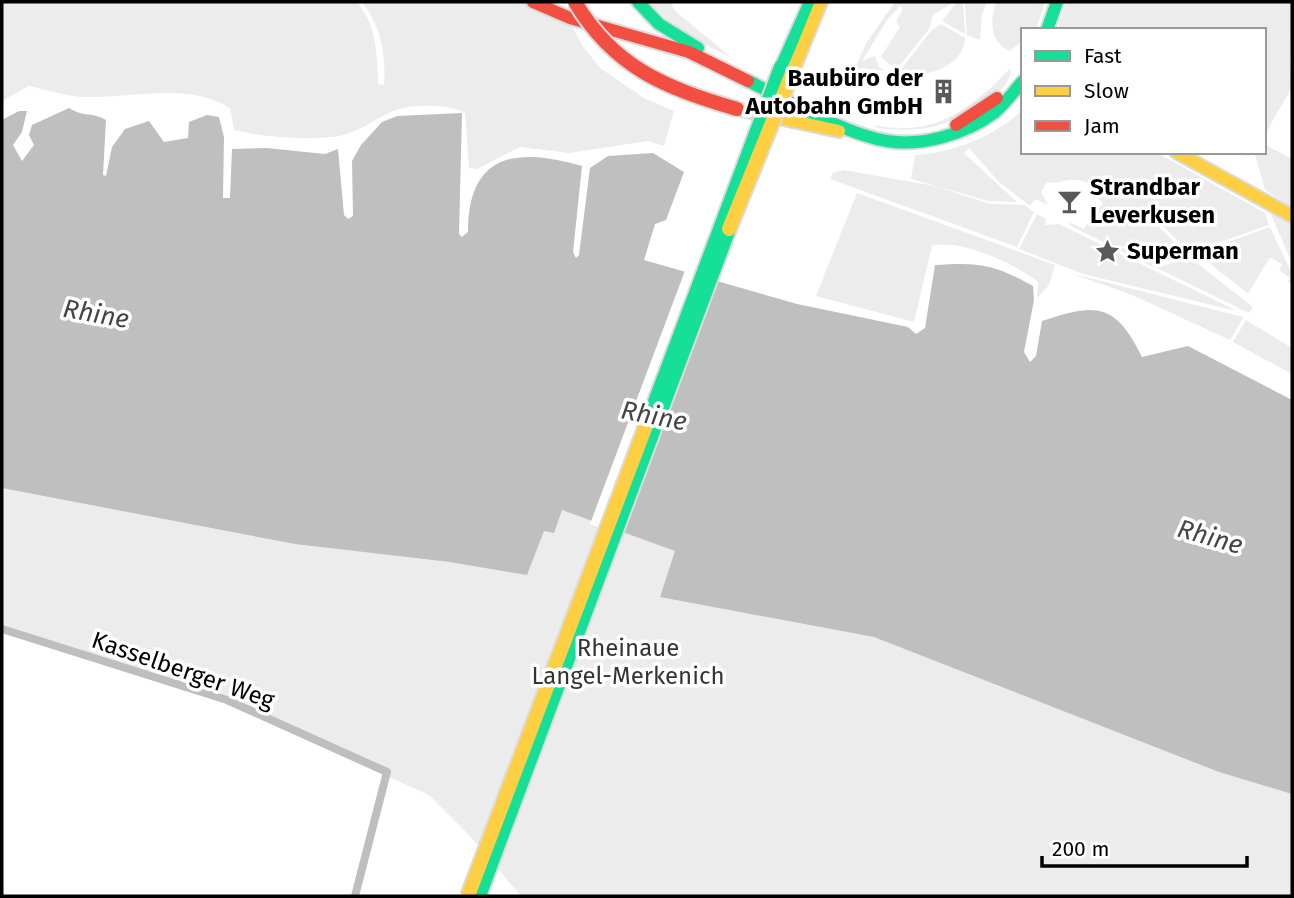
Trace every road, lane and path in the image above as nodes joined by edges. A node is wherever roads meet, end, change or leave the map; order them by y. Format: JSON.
{"nodes":[{"id":1,"x":533,"y":2,"type":"edge"},
{"id":2,"x":543,"y":2,"type":"edge"},
{"id":3,"x":575,"y":2,"type":"edge"},
{"id":4,"x":638,"y":2,"type":"edge"},
{"id":5,"x":810,"y":2,"type":"edge"},
{"id":6,"x":821,"y":2,"type":"edge"},
{"id":7,"x":1057,"y":2,"type":"edge"},
{"id":8,"x":1048,"y":28,"type":"edge"},
{"id":9,"x":708,"y":54,"type":"junction"},
{"id":10,"x":787,"y":69,"type":"junction"},
{"id":11,"x":1021,"y":74,"type":"edge"},
{"id":12,"x":1021,"y":83,"type":"edge"},
{"id":13,"x":1021,"y":94,"type":"edge"},
{"id":14,"x":996,"y":111,"type":"junction"},
{"id":15,"x":876,"y":138,"type":"junction"},
{"id":16,"x":1180,"y":154,"type":"edge"},
{"id":17,"x":1292,"y":216,"type":"edge"},
{"id":18,"x":2,"y":629,"type":"edge"},
{"id":19,"x":355,"y":896,"type":"edge"},
{"id":20,"x":468,"y":896,"type":"edge"},
{"id":21,"x":479,"y":896,"type":"edge"}],
"edges":[{"from":1,"to":15,"type":"main road"},
{"from":2,"to":9,"type":"main road"},
{"from":3,"to":15,"type":"main road","bridge":true},
{"from":4,"to":9,"type":"main road"},
{"from":5,"to":10,"type":"main road"},
{"from":6,"to":10,"type":"main road"},
{"from":7,"to":8,"type":"main road"},
{"from":9,"to":11,"type":"main road"},
{"from":10,"to":20,"type":"main road","bridge":true},
{"from":10,"to":21,"type":"main road","bridge":true},
{"from":12,"to":14,"type":"main road"},
{"from":13,"to":14,"type":"main road"},
{"from":14,"to":15,"type":"main road"},
{"from":16,"to":17,"type":"main road"},
{"from":18,"to":19,"type":"street","name":"Kasselberger Weg"}]}
